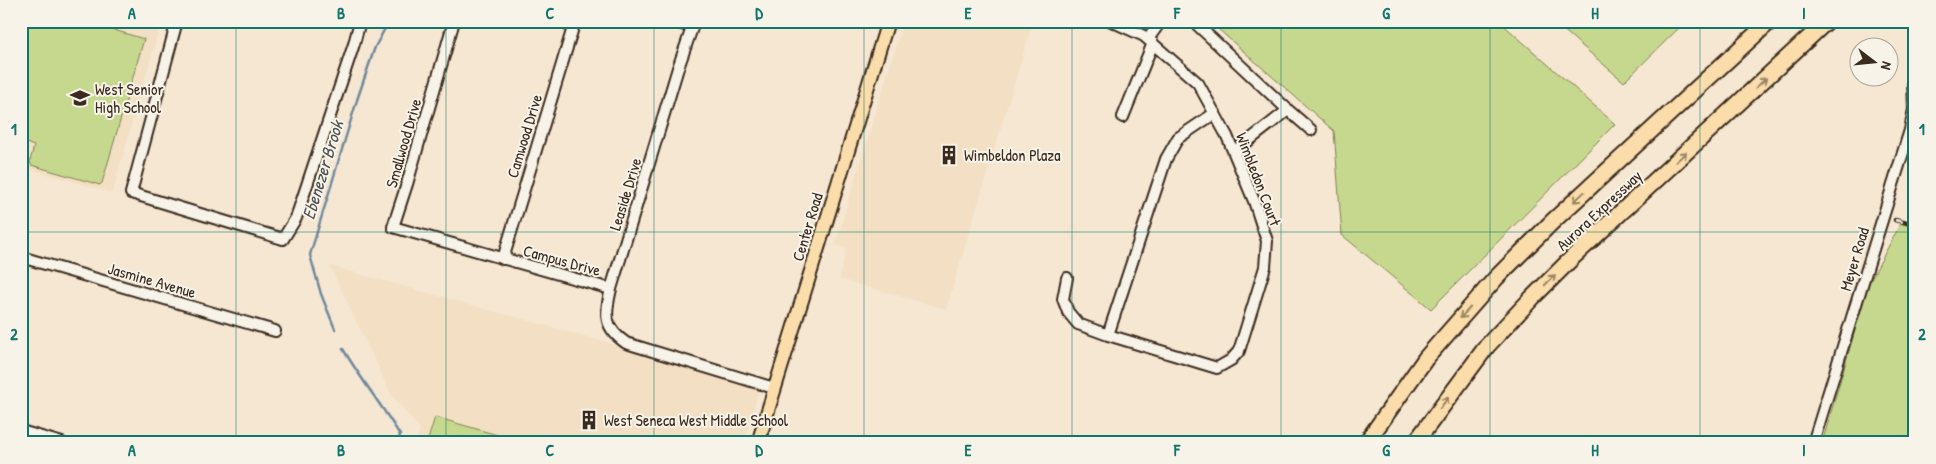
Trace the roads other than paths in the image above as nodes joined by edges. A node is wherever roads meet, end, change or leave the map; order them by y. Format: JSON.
{"nodes":[{"id":1,"x":177,"y":21,"type":"edge"},
{"id":2,"x":360,"y":21,"type":"edge"},
{"id":3,"x":454,"y":21,"type":"edge"},
{"id":4,"x":575,"y":21,"type":"edge"},
{"id":5,"x":675,"y":21,"type":"edge"},
{"id":6,"x":888,"y":21,"type":"edge"},
{"id":7,"x":1111,"y":21,"type":"edge"},
{"id":8,"x":1161,"y":21,"type":"edge"},
{"id":9,"x":1193,"y":21,"type":"edge"},
{"id":10,"x":1770,"y":21,"type":"edge"},
{"id":11,"x":1827,"y":22,"type":"edge"},
{"id":12,"x":1150,"y":41,"type":"junction"},
{"id":13,"x":1913,"y":81,"type":"dead end"},
{"id":14,"x":1288,"y":110,"type":"junction"},
{"id":15,"x":1215,"y":114,"type":"junction"},
{"id":16,"x":1123,"y":117,"type":"dead end"},
{"id":17,"x":1311,"y":130,"type":"dead end"},
{"id":18,"x":1234,"y":152,"type":"junction"},
{"id":19,"x":439,"y":240,"type":"joint"},
{"id":20,"x":21,"y":257,"type":"edge"},
{"id":21,"x":503,"y":259,"type":"junction"},
{"id":22,"x":1067,"y":278,"type":"dead end"},
{"id":23,"x":611,"y":289,"type":"junction"},
{"id":24,"x":275,"y":331,"type":"dead end"},
{"id":25,"x":1108,"y":335,"type":"junction"},
{"id":26,"x":774,"y":388,"type":"junction"},
{"id":27,"x":21,"y":431,"type":"edge"},
{"id":28,"x":62,"y":443,"type":"edge"},
{"id":29,"x":758,"y":443,"type":"edge"},
{"id":30,"x":1366,"y":443,"type":"edge"},
{"id":31,"x":1415,"y":443,"type":"edge"},
{"id":32,"x":1813,"y":443,"type":"edge"}],
"edges":[{"from":1,"to":2,"type":"street"},
{"from":3,"to":19,"type":"street","name":"Smallwood Drive"},
{"from":4,"to":21,"type":"street","name":"Camwood Drive"},
{"from":5,"to":23,"type":"street","name":"Leaside Drive"},
{"from":6,"to":26,"type":"main road","name":"Center Road"},
{"from":7,"to":12,"type":"street","name":"Wimbledon Court"},
{"from":8,"to":12,"type":"street"},
{"from":9,"to":14,"type":"street"},
{"from":10,"to":30,"type":"highway","name":"Aurora Expressway","one_way":true},
{"from":31,"to":11,"type":"highway","name":"Aurora Expressway","one_way":true},
{"from":12,"to":15,"type":"street","name":"Wimbledon Court"},
{"from":12,"to":16,"type":"street"},
{"from":13,"to":32,"type":"street","name":"Meyer Road"},
{"from":14,"to":17,"type":"street"},
{"from":14,"to":18,"type":"street"},
{"from":15,"to":18,"type":"street","name":"Wimbledon Court"},
{"from":15,"to":25,"type":"street"},
{"from":18,"to":25,"type":"street","name":"Wimbledon Court"},
{"from":19,"to":21,"type":"street","name":"Campus Drive"},
{"from":20,"to":24,"type":"street","name":"Jasmine Avenue"},
{"from":21,"to":23,"type":"street","name":"Campus Drive"},
{"from":22,"to":25,"type":"street","name":"Wimbledon Court"},
{"from":23,"to":26,"type":"street","name":"Campus Drive"},
{"from":26,"to":29,"type":"main road","name":"Center Road"},
{"from":27,"to":28,"type":"street"}]}
